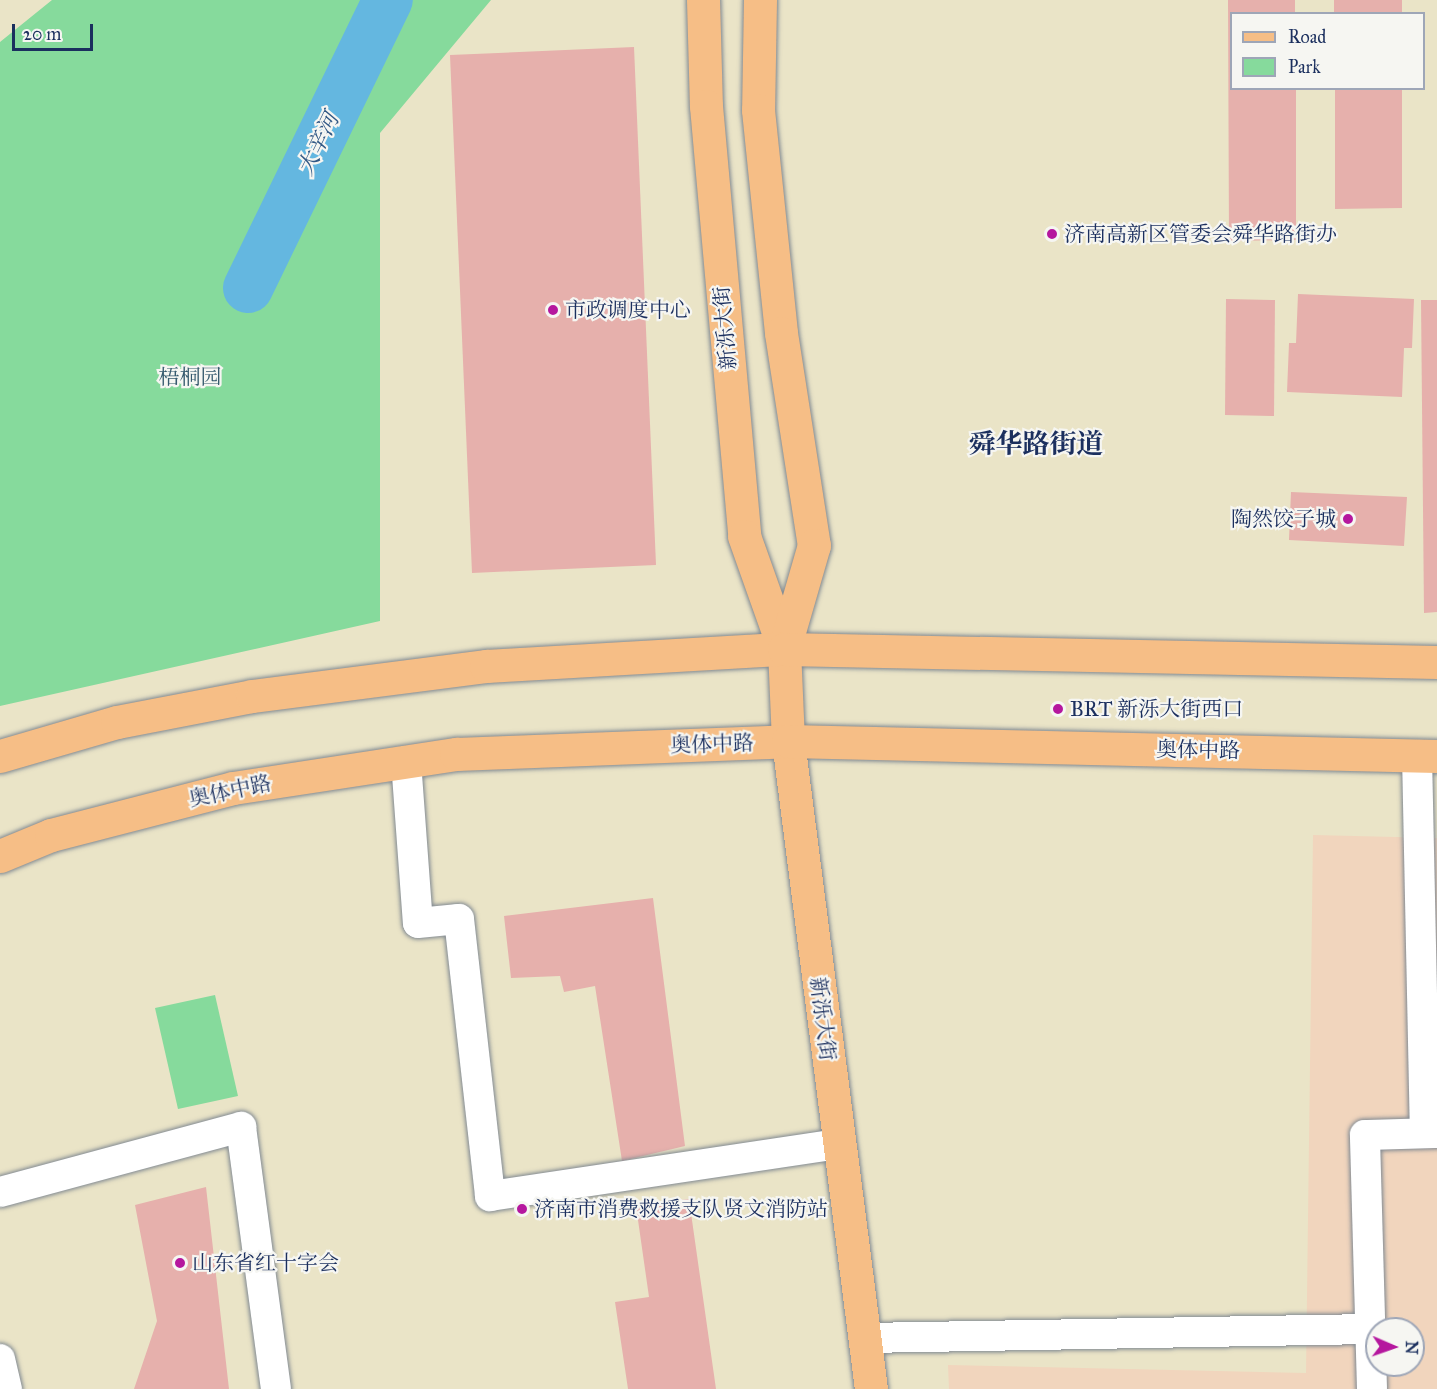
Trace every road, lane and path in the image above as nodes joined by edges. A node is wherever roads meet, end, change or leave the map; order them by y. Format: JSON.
{"nodes":[{"id":1,"x":703,"y":0,"type":"edge"},
{"id":2,"x":760,"y":0,"type":"edge"},
{"id":3,"x":784,"y":649,"type":"junction"},
{"id":4,"x":1437,"y":662,"type":"edge"},
{"id":5,"x":788,"y":741,"type":"junction"},
{"id":6,"x":1427,"y":755,"type":"edge"},
{"id":7,"x":0,"y":756,"type":"edge"},
{"id":8,"x":405,"y":761,"type":"junction"},
{"id":9,"x":0,"y":856,"type":"edge"},
{"id":10,"x":1431,"y":1133,"type":"edge"},
{"id":11,"x":839,"y":1144,"type":"junction"},
{"id":12,"x":0,"y":1192,"type":"edge"},
{"id":13,"x":1370,"y":1317,"type":"edge"},
{"id":14,"x":1365,"y":1329,"type":"edge"},
{"id":15,"x":865,"y":1338,"type":"junction"},
{"id":16,"x":0,"y":1359,"type":"edge"},
{"id":17,"x":7,"y":1389,"type":"edge"},
{"id":18,"x":276,"y":1389,"type":"edge"},
{"id":19,"x":871,"y":1389,"type":"edge"}],
"edges":[{"from":1,"to":3,"type":"main road","name":"新泺大街"},
{"from":2,"to":3,"type":"main road","name":"新泺大街"},
{"from":3,"to":4,"type":"main road"},
{"from":3,"to":5,"type":"main road","name":"新泺大街"},
{"from":3,"to":7,"type":"main road"},
{"from":5,"to":6,"type":"main road","name":"奥体中路"},
{"from":5,"to":8,"type":"main road","name":"奥体中路"},
{"from":5,"to":11,"type":"main road","name":"新泺大街"},
{"from":6,"to":10,"type":"street"},
{"from":8,"to":9,"type":"main road","name":"奥体中路"},
{"from":8,"to":11,"type":"street"},
{"from":10,"to":13,"type":"street"},
{"from":11,"to":15,"type":"main road","name":"新泺大街"},
{"from":12,"to":18,"type":"street"},
{"from":14,"to":15,"type":"street"},
{"from":15,"to":19,"type":"main road","name":"新泺大街"},
{"from":16,"to":17,"type":"street"}]}
